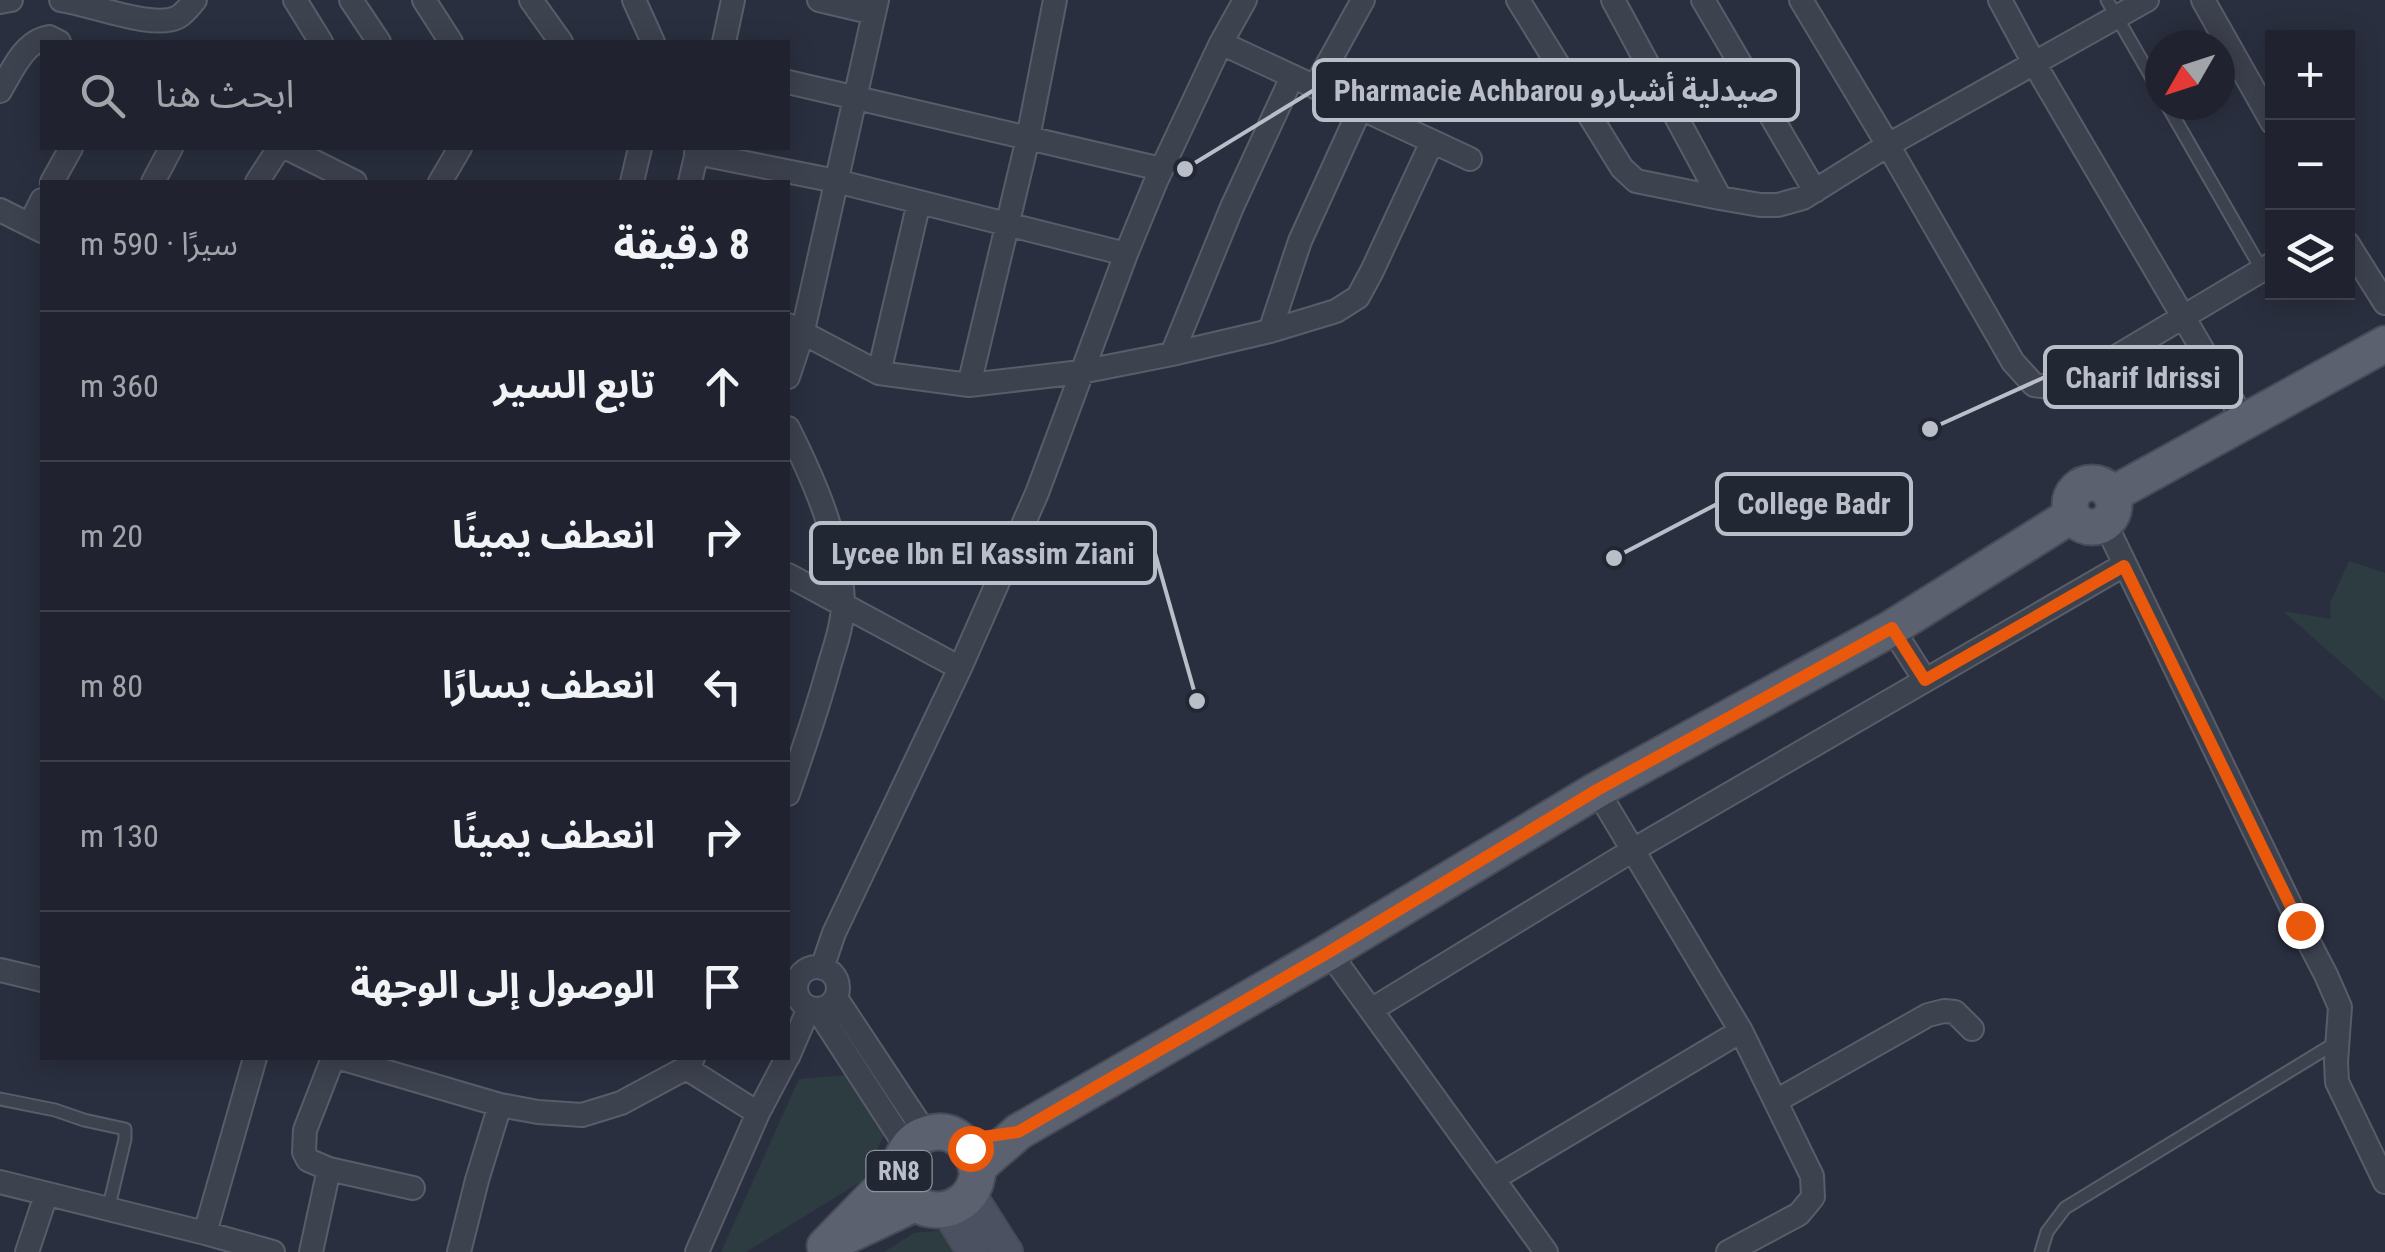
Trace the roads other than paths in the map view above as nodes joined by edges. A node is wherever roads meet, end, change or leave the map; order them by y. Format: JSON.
{"nodes":[{"id":1,"x":11,"y":0,"type":"edge"},
{"id":2,"x":68,"y":0,"type":"edge"},
{"id":3,"x":195,"y":0,"type":"edge"},
{"id":4,"x":295,"y":0,"type":"edge"},
{"id":5,"x":351,"y":0,"type":"edge"},
{"id":6,"x":424,"y":0,"type":"edge"},
{"id":7,"x":531,"y":0,"type":"edge"},
{"id":8,"x":634,"y":0,"type":"edge"},
{"id":9,"x":732,"y":0,"type":"edge"},
{"id":10,"x":819,"y":0,"type":"edge"},
{"id":11,"x":1055,"y":0,"type":"edge"},
{"id":12,"x":1245,"y":0,"type":"edge"},
{"id":13,"x":1363,"y":0,"type":"edge"},
{"id":14,"x":1518,"y":0,"type":"edge"},
{"id":15,"x":1613,"y":0,"type":"edge"},
{"id":16,"x":1703,"y":0,"type":"edge"},
{"id":17,"x":1801,"y":0,"type":"edge"},
{"id":18,"x":2000,"y":0,"type":"edge"},
{"id":19,"x":2148,"y":0,"type":"edge"},
{"id":20,"x":2202,"y":0,"type":"edge"},
{"id":21,"x":0,"y":2,"type":"edge"},
{"id":22,"x":875,"y":7,"type":"edge"},
{"id":23,"x":2112,"y":8,"type":"edge"},
{"id":24,"x":54,"y":40,"type":"edge"},
{"id":25,"x":320,"y":40,"type":"edge"},
{"id":26,"x":378,"y":40,"type":"edge"},
{"id":27,"x":450,"y":40,"type":"edge"},
{"id":28,"x":560,"y":40,"type":"edge"},
{"id":29,"x":653,"y":40,"type":"edge"},
{"id":30,"x":724,"y":40,"type":"edge"},
{"id":31,"x":1221,"y":43,"type":"junction"},
{"id":32,"x":2034,"y":63,"type":"junction"},
{"id":33,"x":2145,"y":66,"type":"edge"},
{"id":34,"x":1292,"y":77,"type":"junction"},
{"id":35,"x":790,"y":82,"type":"edge"},
{"id":36,"x":1315,"y":87,"type":"junction"},
{"id":37,"x":0,"y":91,"type":"edge"},
{"id":38,"x":857,"y":97,"type":"junction"},
{"id":39,"x":1360,"y":109,"type":"junction"},
{"id":40,"x":2177,"y":120,"type":"edge"},
{"id":41,"x":2271,"y":120,"type":"edge"},
{"id":42,"x":1028,"y":138,"type":"junction"},
{"id":43,"x":1432,"y":142,"type":"junction"},
{"id":44,"x":1888,"y":145,"type":"junction"},
{"id":45,"x":70,"y":150,"type":"edge"},
{"id":46,"x":170,"y":150,"type":"edge"},
{"id":47,"x":278,"y":150,"type":"edge"},
{"id":48,"x":291,"y":150,"type":"edge"},
{"id":49,"x":459,"y":150,"type":"edge"},
{"id":50,"x":640,"y":150,"type":"edge"},
{"id":51,"x":697,"y":150,"type":"edge"},
{"id":52,"x":1470,"y":160,"type":"dead end"},
{"id":53,"x":1162,"y":169,"type":"junction"},
{"id":54,"x":53,"y":180,"type":"edge"},
{"id":55,"x":154,"y":180,"type":"edge"},
{"id":56,"x":258,"y":180,"type":"edge"},
{"id":57,"x":351,"y":180,"type":"edge"},
{"id":58,"x":441,"y":180,"type":"edge"},
{"id":59,"x":632,"y":180,"type":"edge"},
{"id":60,"x":690,"y":180,"type":"edge"},
{"id":61,"x":836,"y":181,"type":"junction"},
{"id":62,"x":1814,"y":191,"type":"junction"},
{"id":63,"x":1720,"y":198,"type":"junction"},
{"id":64,"x":919,"y":202,"type":"junction"},
{"id":65,"x":0,"y":210,"type":"edge"},
{"id":66,"x":1008,"y":224,"type":"junction"},
{"id":67,"x":36,"y":227,"type":"edge"},
{"id":68,"x":1126,"y":254,"type":"junction"},
{"id":69,"x":2355,"y":255,"type":"edge"},
{"id":70,"x":2265,"y":265,"type":"edge"},
{"id":71,"x":2265,"y":269,"type":"edge"},
{"id":72,"x":2385,"y":303,"type":"edge"},
{"id":73,"x":2185,"y":317,"type":"junction"},
{"id":74,"x":795,"y":330,"type":"edge"},
{"id":75,"x":1270,"y":331,"type":"junction"},
{"id":76,"x":2385,"y":344,"type":"edge"},
{"id":77,"x":1172,"y":354,"type":"junction"},
{"id":78,"x":790,"y":364,"type":"edge"},
{"id":79,"x":1081,"y":372,"type":"junction"},
{"id":80,"x":879,"y":373,"type":"junction"},
{"id":81,"x":970,"y":385,"type":"junction"},
{"id":82,"x":2245,"y":422,"type":"junction"},
{"id":83,"x":790,"y":432,"type":"edge"},
{"id":84,"x":790,"y":463,"type":"edge"},
{"id":85,"x":810,"y":476,"type":"junction"},
{"id":86,"x":2096,"y":511,"type":"junction"},
{"id":87,"x":2124,"y":566,"type":"junction"},
{"id":88,"x":790,"y":575,"type":"edge"},
{"id":89,"x":843,"y":606,"type":"junction"},
{"id":90,"x":1892,"y":628,"type":"junction"},
{"id":91,"x":960,"y":668,"type":"junction"},
{"id":92,"x":1925,"y":680,"type":"junction"},
{"id":93,"x":790,"y":788,"type":"edge"},
{"id":94,"x":1597,"y":790,"type":"junction"},
{"id":95,"x":1633,"y":850,"type":"junction"},
{"id":96,"x":1329,"y":952,"type":"junction"},
{"id":97,"x":804,"y":969,"type":"edge"},
{"id":98,"x":0,"y":970,"type":"edge"},
{"id":99,"x":40,"y":980,"type":"edge"},
{"id":100,"x":821,"y":1005,"type":"junction"},
{"id":101,"x":1371,"y":1010,"type":"junction"},
{"id":102,"x":1972,"y":1030,"type":"dead end"},
{"id":103,"x":1741,"y":1031,"type":"junction"},
{"id":104,"x":2337,"y":1042,"type":"junction"},
{"id":105,"x":790,"y":1052,"type":"edge"},
{"id":106,"x":254,"y":1060,"type":"edge"},
{"id":107,"x":336,"y":1060,"type":"edge"},
{"id":108,"x":344,"y":1060,"type":"edge"},
{"id":109,"x":785,"y":1060,"type":"edge"},
{"id":110,"x":689,"y":1063,"type":"edge"},
{"id":111,"x":0,"y":1099,"type":"edge"},
{"id":112,"x":1776,"y":1101,"type":"junction"},
{"id":113,"x":500,"y":1105,"type":"junction"},
{"id":114,"x":758,"y":1113,"type":"junction"},
{"id":115,"x":330,"y":1169,"type":"junction"},
{"id":116,"x":938,"y":1171,"type":"junction"},
{"id":117,"x":1494,"y":1179,"type":"junction"},
{"id":118,"x":0,"y":1182,"type":"edge"},
{"id":119,"x":2385,"y":1182,"type":"edge"},
{"id":120,"x":413,"y":1188,"type":"dead end"},
{"id":121,"x":46,"y":1194,"type":"junction"},
{"id":122,"x":108,"y":1210,"type":"junction"},
{"id":123,"x":181,"y":1228,"type":"junction"},
{"id":124,"x":205,"y":1232,"type":"junction"},
{"id":125,"x":820,"y":1249,"type":"edge"},
{"id":126,"x":27,"y":1252,"type":"edge"},
{"id":127,"x":176,"y":1252,"type":"edge"},
{"id":128,"x":273,"y":1252,"type":"edge"},
{"id":129,"x":310,"y":1252,"type":"edge"},
{"id":130,"x":460,"y":1252,"type":"edge"},
{"id":131,"x":697,"y":1252,"type":"edge"},
{"id":132,"x":973,"y":1252,"type":"edge"},
{"id":133,"x":1006,"y":1252,"type":"edge"},
{"id":134,"x":1546,"y":1252,"type":"edge"},
{"id":135,"x":1728,"y":1252,"type":"edge"},
{"id":136,"x":2041,"y":1252,"type":"edge"}],
"edges":[{"from":1,"to":21,"type":"street"},
{"from":2,"to":3,"type":"street"},
{"from":4,"to":25,"type":"street"},
{"from":5,"to":26,"type":"street"},
{"from":6,"to":27,"type":"street"},
{"from":7,"to":28,"type":"street"},
{"from":8,"to":29,"type":"street"},
{"from":9,"to":30,"type":"street"},
{"from":10,"to":22,"type":"street"},
{"from":11,"to":42,"type":"street"},
{"from":12,"to":31,"type":"street"},
{"from":13,"to":36,"type":"street"},
{"from":14,"to":63,"type":"street"},
{"from":15,"to":63,"type":"street"},
{"from":16,"to":62,"type":"street"},
{"from":17,"to":44,"type":"street"},
{"from":18,"to":32,"type":"street"},
{"from":19,"to":23,"type":"street"},
{"from":20,"to":41,"type":"street"},
{"from":22,"to":38,"type":"street"},
{"from":23,"to":32,"type":"street"},
{"from":23,"to":33,"type":"lane"},
{"from":24,"to":37,"type":"street"},
{"from":31,"to":34,"type":"street"},
{"from":31,"to":53,"type":"street"},
{"from":32,"to":44,"type":"street"},
{"from":32,"to":73,"type":"street"},
{"from":34,"to":36,"type":"street"},
{"from":34,"to":77,"type":"street"},
{"from":35,"to":38,"type":"street"},
{"from":36,"to":39,"type":"street"},
{"from":38,"to":42,"type":"street"},
{"from":38,"to":61,"type":"street"},
{"from":39,"to":43,"type":"street"},
{"from":39,"to":75,"type":"street"},
{"from":40,"to":70,"type":"lane"},
{"from":42,"to":53,"type":"street"},
{"from":42,"to":66,"type":"street"},
{"from":43,"to":52,"type":"street"},
{"from":43,"to":75,"type":"street"},
{"from":44,"to":62,"type":"street"},
{"from":44,"to":73,"type":"street"},
{"from":45,"to":54,"type":"street"},
{"from":46,"to":55,"type":"street"},
{"from":47,"to":56,"type":"street"},
{"from":48,"to":57,"type":"street"},
{"from":49,"to":58,"type":"street"},
{"from":50,"to":59,"type":"street"},
{"from":51,"to":60,"type":"street"},
{"from":51,"to":61,"type":"street"},
{"from":53,"to":68,"type":"street"},
{"from":61,"to":64,"type":"street"},
{"from":61,"to":74,"type":"street"},
{"from":62,"to":63,"type":"street"},
{"from":64,"to":66,"type":"street"},
{"from":64,"to":80,"type":"street"},
{"from":65,"to":67,"type":"street"},
{"from":66,"to":68,"type":"street"},
{"from":66,"to":81,"type":"street"},
{"from":68,"to":79,"type":"street"},
{"from":69,"to":72,"type":"street"},
{"from":71,"to":73,"type":"street"},
{"from":73,"to":82,"type":"street"},
{"from":74,"to":78,"type":"street"},
{"from":74,"to":80,"type":"street"},
{"from":75,"to":77,"type":"street"},
{"from":76,"to":82,"type":"main road","number":"RN8"},
{"from":77,"to":79,"type":"street"},
{"from":79,"to":81,"type":"street"},
{"from":79,"to":91,"type":"street"},
{"from":80,"to":81,"type":"street"},
{"from":82,"to":86,"type":"main road","number":"RN8"},
{"from":83,"to":85,"type":"street"},
{"from":84,"to":85,"type":"street"},
{"from":85,"to":89,"type":"street"},
{"from":86,"to":87,"type":"street"},
{"from":86,"to":90,"type":"main road","number":"RN8"},
{"from":87,"to":92,"type":"street"},
{"from":87,"to":104,"type":"street"},
{"from":88,"to":89,"type":"street"},
{"from":89,"to":91,"type":"street"},
{"from":89,"to":93,"type":"street"},
{"from":90,"to":92,"type":"street"},
{"from":90,"to":94,"type":"main road","number":"RN8"},
{"from":91,"to":97,"type":"street"},
{"from":92,"to":95,"type":"street"},
{"from":94,"to":95,"type":"street"},
{"from":94,"to":96,"type":"main road","number":"RN8"},
{"from":95,"to":101,"type":"street"},
{"from":95,"to":103,"type":"street"},
{"from":96,"to":101,"type":"street"},
{"from":96,"to":116,"type":"main road","number":"RN8"},
{"from":97,"to":100,"type":"street"},
{"from":97,"to":100,"type":"street"},
{"from":98,"to":99,"type":"street"},
{"from":100,"to":105,"type":"street"},
{"from":100,"to":116,"type":"street"},
{"from":101,"to":117,"type":"street"},
{"from":102,"to":112,"type":"street"},
{"from":103,"to":112,"type":"street"},
{"from":103,"to":117,"type":"street"},
{"from":104,"to":119,"type":"street"},
{"from":104,"to":136,"type":"lane"},
{"from":106,"to":124,"type":"street"},
{"from":107,"to":115,"type":"street"},
{"from":108,"to":113,"type":"street"},
{"from":109,"to":114,"type":"street"},
{"from":110,"to":113,"type":"street"},
{"from":110,"to":114,"type":"street"},
{"from":111,"to":122,"type":"lane"},
{"from":112,"to":135,"type":"street"},
{"from":113,"to":130,"type":"street"},
{"from":114,"to":131,"type":"street"},
{"from":115,"to":120,"type":"street"},
{"from":115,"to":129,"type":"street"},
{"from":116,"to":125,"type":"main road","number":"RN8"},
{"from":116,"to":132,"type":"street"},
{"from":116,"to":133,"type":"street"},
{"from":117,"to":134,"type":"street"},
{"from":118,"to":121,"type":"street"},
{"from":121,"to":122,"type":"street"},
{"from":121,"to":126,"type":"street"},
{"from":122,"to":123,"type":"street"},
{"from":123,"to":124,"type":"street"},
{"from":123,"to":127,"type":"street"},
{"from":124,"to":128,"type":"street"}]}
